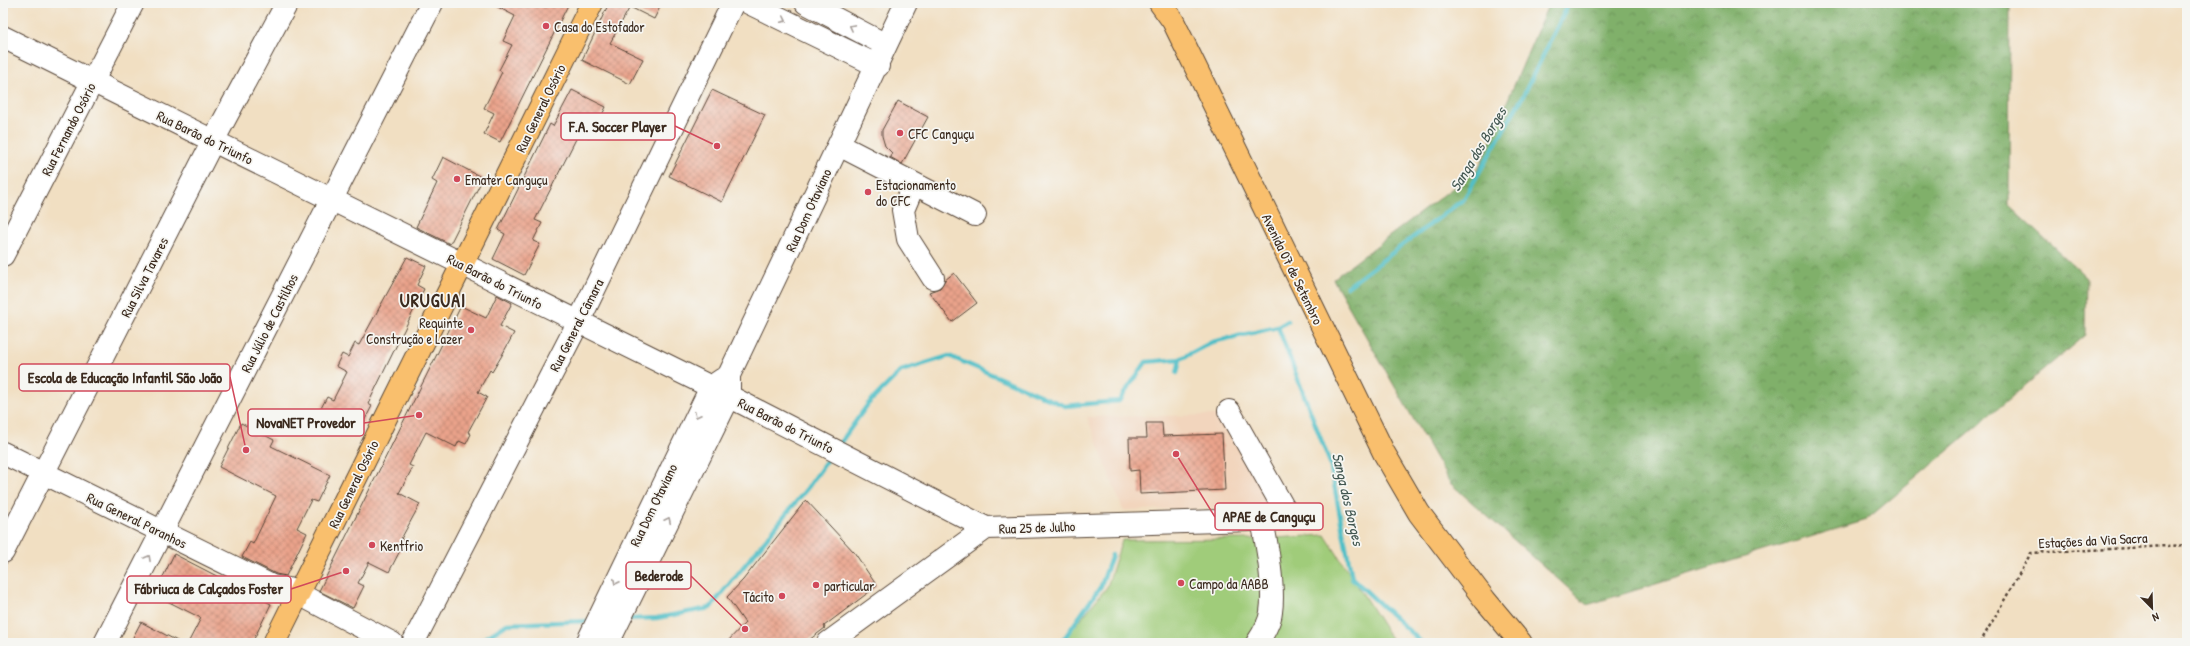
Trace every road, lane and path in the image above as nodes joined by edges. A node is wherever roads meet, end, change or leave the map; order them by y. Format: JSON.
{"nodes":[{"id":1,"x":133,"y":3,"type":"edge"},
{"id":2,"x":287,"y":3,"type":"edge"},
{"id":3,"x":432,"y":3,"type":"edge"},
{"id":4,"x":576,"y":3,"type":"edge"},
{"id":5,"x":592,"y":3,"type":"edge"},
{"id":6,"x":733,"y":3,"type":"edge"},
{"id":7,"x":749,"y":3,"type":"edge"},
{"id":8,"x":806,"y":3,"type":"edge"},
{"id":9,"x":906,"y":3,"type":"edge"},
{"id":10,"x":1160,"y":3,"type":"edge"},
{"id":11,"x":1172,"y":12,"type":"edge"},
{"id":12,"x":3,"y":37,"type":"edge"},
{"id":13,"x":886,"y":45,"type":"junction"},
{"id":14,"x":878,"y":66,"type":"junction"},
{"id":15,"x":92,"y":81,"type":"junction"},
{"id":16,"x":213,"y":141,"type":"junction"},
{"id":17,"x":839,"y":145,"type":"junction"},
{"id":18,"x":914,"y":184,"type":"junction"},
{"id":19,"x":331,"y":200,"type":"junction"},
{"id":20,"x":975,"y":215,"type":"dead end"},
{"id":21,"x":3,"y":255,"type":"edge"},
{"id":22,"x":458,"y":262,"type":"junction"},
{"id":23,"x":933,"y":278,"type":"dead end"},
{"id":24,"x":578,"y":323,"type":"junction"},
{"id":25,"x":720,"y":392,"type":"junction"},
{"id":26,"x":1229,"y":411,"type":"dead end"},
{"id":27,"x":3,"y":453,"type":"edge"},
{"id":28,"x":44,"y":474,"type":"junction"},
{"id":29,"x":986,"y":528,"type":"junction"},
{"id":30,"x":1264,"y":529,"type":"junction"},
{"id":31,"x":162,"y":532,"type":"junction"},
{"id":32,"x":2187,"y":545,"type":"edge"},
{"id":33,"x":3,"y":552,"type":"edge"},
{"id":34,"x":287,"y":594,"type":"junction"},
{"id":35,"x":598,"y":641,"type":"edge"},
{"id":36,"x":104,"y":643,"type":"edge"},
{"id":37,"x":261,"y":643,"type":"edge"},
{"id":38,"x":274,"y":643,"type":"edge"},
{"id":39,"x":371,"y":643,"type":"edge"},
{"id":40,"x":392,"y":643,"type":"edge"},
{"id":41,"x":413,"y":643,"type":"edge"},
{"id":42,"x":828,"y":643,"type":"edge"},
{"id":43,"x":1257,"y":643,"type":"edge"},
{"id":44,"x":1520,"y":643,"type":"edge"},
{"id":45,"x":1980,"y":643,"type":"edge"}],
"edges":[{"from":1,"to":15,"type":"street","name":"Rua Fernando Osório"},
{"from":2,"to":16,"type":"street","name":"Rua Silva Tavares"},
{"from":3,"to":19,"type":"street","name":"Rua Júlio de Castilhos"},
{"from":4,"to":22,"type":"main road","name":"Rua General Osório"},
{"from":5,"to":22,"type":"main road","name":"Rua General Osório"},
{"from":6,"to":24,"type":"street","name":"Rua General Câmara"},
{"from":7,"to":14,"type":"street","one_way":true},
{"from":13,"to":8,"type":"street","one_way":true},
{"from":9,"to":13,"type":"street","name":"Rua Dom Otaviano"},
{"from":10,"to":11,"type":"main road","name":"Avenida 07 de Setembro"},
{"from":11,"to":44,"type":"main road","name":"Avenida 07 de Setembro"},
{"from":12,"to":15,"type":"street","name":"Rua Barão do Triunfo"},
{"from":13,"to":14,"type":"street","name":"Rua Dom Otaviano"},
{"from":14,"to":17,"type":"street","name":"Rua Dom Otaviano"},
{"from":15,"to":16,"type":"street","name":"Rua Barão do Triunfo"},
{"from":15,"to":21,"type":"street","name":"Rua Fernando Osório"},
{"from":16,"to":19,"type":"street","name":"Rua Barão do Triunfo"},
{"from":16,"to":28,"type":"street","name":"Rua Silva Tavares"},
{"from":17,"to":18,"type":"street"},
{"from":17,"to":25,"type":"street","name":"Rua Dom Otaviano"},
{"from":18,"to":20,"type":"street"},
{"from":18,"to":23,"type":"street"},
{"from":19,"to":22,"type":"street","name":"Rua Barão do Triunfo"},
{"from":19,"to":31,"type":"street","name":"Rua Júlio de Castilhos"},
{"from":22,"to":24,"type":"street","name":"Rua Barão do Triunfo"},
{"from":22,"to":34,"type":"main road","name":"Rua General Osório"},
{"from":24,"to":25,"type":"street","name":"Rua Barão do Triunfo"},
{"from":24,"to":41,"type":"street","name":"Rua General Câmara"},
{"from":25,"to":29,"type":"street","name":"Rua Barão do Triunfo"},
{"from":25,"to":35,"type":"street","name":"Rua Dom Otaviano"},
{"from":26,"to":30,"type":"street","name":"Rua 25 de Julho"},
{"from":27,"to":28,"type":"street","name":"Rua General Paranhos"},
{"from":28,"to":31,"type":"street","name":"Rua General Paranhos"},
{"from":28,"to":33,"type":"street","name":"Rua Silva Tavares"},
{"from":29,"to":30,"type":"street","name":"Rua 25 de Julho"},
{"from":29,"to":42,"type":"street","name":"Rua 25 de Julho"},
{"from":30,"to":43,"type":"street"},
{"from":31,"to":34,"type":"street","name":"Rua General Paranhos"},
{"from":36,"to":31,"type":"street","name":"Rua Júlio de Castilhos","one_way":true},
{"from":32,"to":45,"type":"path","name":"Estações da Via Sacra"},
{"from":34,"to":37,"type":"main road","name":"Rua General Osório"},
{"from":34,"to":38,"type":"main road","name":"Rua General Osório"},
{"from":34,"to":39,"type":"street","name":"Rua General Paranhos"},
{"from":34,"to":40,"type":"street","name":"Rua General Paranhos"}]}
